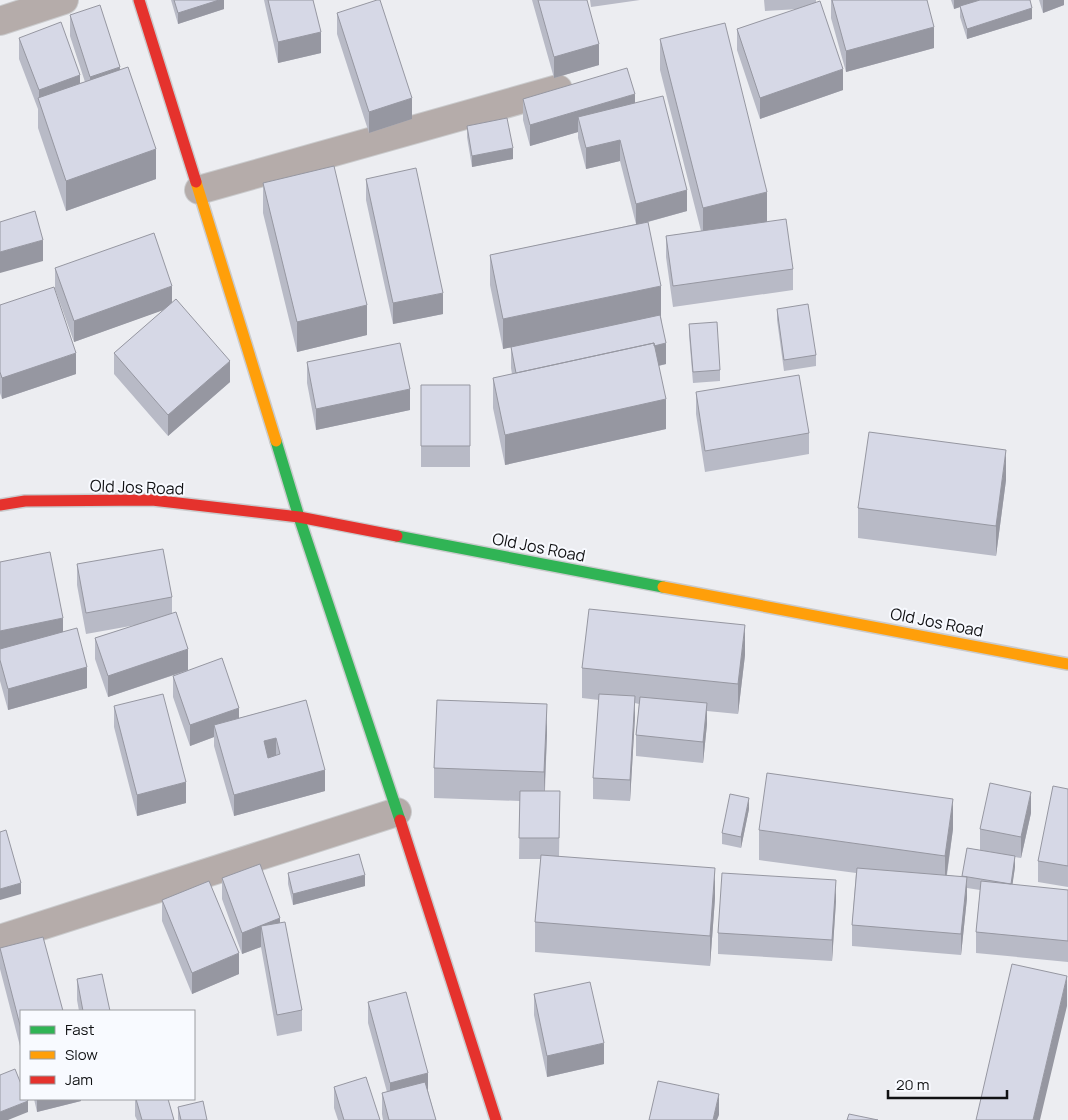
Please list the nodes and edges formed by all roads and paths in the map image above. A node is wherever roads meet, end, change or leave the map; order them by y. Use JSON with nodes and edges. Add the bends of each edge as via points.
{"nodes":[{"id":1,"x":64,"y":0,"type":"edge"},
{"id":2,"x":139,"y":0,"type":"edge"},
{"id":3,"x":0,"y":21,"type":"edge"},
{"id":4,"x":581,"y":83,"type":"edge"},
{"id":5,"x":199,"y":190,"type":"junction"},
{"id":6,"x":0,"y":505,"type":"edge"},
{"id":7,"x":299,"y":518,"type":"junction"},
{"id":8,"x":1068,"y":664,"type":"edge"},
{"id":9,"x":397,"y":812,"type":"junction"},
{"id":10,"x":0,"y":939,"type":"edge"},
{"id":11,"x":496,"y":1120,"type":"edge"}],
"edges":[{"from":1,"to":3,"type":"street"},
{"from":2,"to":5,"type":"street"},
{"from":4,"to":5,"type":"street"},
{"from":5,"to":7,"type":"street"},
{"from":6,"to":7,"type":"street","name":"Old Jos Road","via":[[25,501],[152,500]]},
{"from":7,"to":8,"type":"street","name":"Old Jos Road"},
{"from":7,"to":9,"type":"street"},
{"from":9,"to":10,"type":"street"},
{"from":9,"to":11,"type":"street"}]}
